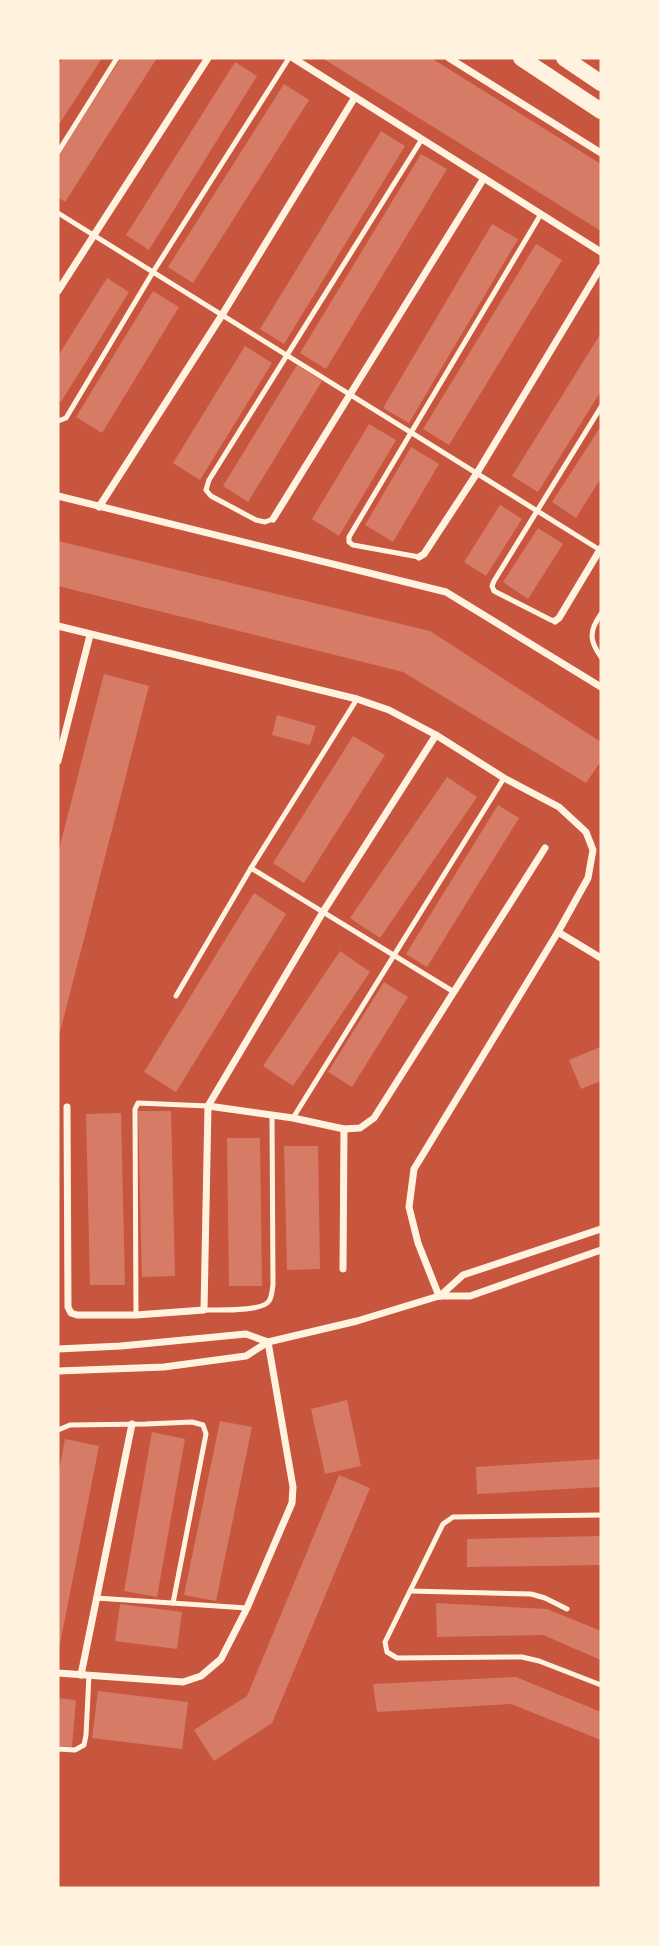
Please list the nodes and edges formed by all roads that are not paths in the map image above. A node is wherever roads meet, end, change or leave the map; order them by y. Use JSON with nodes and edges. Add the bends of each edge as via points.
{"nodes":[{"id":1,"x":117,"y":58,"type":"edge"},
{"id":2,"x":208,"y":58,"type":"edge"},
{"id":3,"x":291,"y":58,"type":"edge"},
{"id":4,"x":449,"y":58,"type":"edge"},
{"id":5,"x":521,"y":58,"type":"edge"},
{"id":6,"x":564,"y":58,"type":"edge"},
{"id":7,"x":601,"y":83,"type":"edge"},
{"id":8,"x":355,"y":97,"type":"junction"},
{"id":9,"x":601,"y":111,"type":"edge"},
{"id":10,"x":422,"y":139,"type":"junction"},
{"id":11,"x":58,"y":152,"type":"edge"},
{"id":12,"x":601,"y":153,"type":"edge"},
{"id":13,"x":484,"y":178,"type":"junction"},
{"id":14,"x":58,"y":213,"type":"edge"},
{"id":15,"x":541,"y":214,"type":"junction"},
{"id":16,"x":93,"y":235,"type":"junction"},
{"id":17,"x":601,"y":252,"type":"edge"},
{"id":18,"x":601,"y":267,"type":"edge"},
{"id":19,"x":153,"y":272,"type":"junction"},
{"id":20,"x":58,"y":291,"type":"edge"},
{"id":21,"x":222,"y":315,"type":"junction"},
{"id":22,"x":287,"y":355,"type":"junction"},
{"id":23,"x":351,"y":395,"type":"junction"},
{"id":24,"x":601,"y":407,"type":"edge"},
{"id":25,"x":58,"y":421,"type":"edge"},
{"id":26,"x":412,"y":433,"type":"junction"},
{"id":27,"x":477,"y":473,"type":"junction"},
{"id":28,"x":58,"y":496,"type":"edge"},
{"id":29,"x":99,"y":506,"type":"junction"},
{"id":30,"x":538,"y":511,"type":"junction"},
{"id":31,"x":274,"y":519,"type":"joint"},
{"id":32,"x":601,"y":549,"type":"edge"},
{"id":33,"x":419,"y":557,"type":"joint"},
{"id":34,"x":601,"y":614,"type":"edge"},
{"id":35,"x":555,"y":621,"type":"joint"},
{"id":36,"x":58,"y":626,"type":"edge"},
{"id":37,"x":90,"y":635,"type":"junction"},
{"id":38,"x":601,"y":657,"type":"edge"},
{"id":39,"x":601,"y":687,"type":"edge"},
{"id":40,"x":357,"y":699,"type":"junction"},
{"id":41,"x":436,"y":735,"type":"junction"},
{"id":42,"x":58,"y":761,"type":"edge"},
{"id":43,"x":504,"y":778,"type":"junction"},
{"id":44,"x":545,"y":848,"type":"dead end"},
{"id":45,"x":251,"y":868,"type":"junction"},
{"id":46,"x":323,"y":912,"type":"junction"},
{"id":47,"x":558,"y":932,"type":"junction"},
{"id":48,"x":394,"y":956,"type":"junction"},
{"id":49,"x":601,"y":958,"type":"edge"},
{"id":50,"x":454,"y":992,"type":"junction"},
{"id":51,"x":176,"y":996,"type":"dead end"},
{"id":52,"x":208,"y":1106,"type":"junction"},
{"id":53,"x":67,"y":1107,"type":"dead end"},
{"id":54,"x":272,"y":1115,"type":"junction"},
{"id":55,"x":293,"y":1118,"type":"junction"},
{"id":56,"x":344,"y":1129,"type":"junction"},
{"id":57,"x":601,"y":1228,"type":"edge"},
{"id":58,"x":601,"y":1250,"type":"edge"},
{"id":59,"x":343,"y":1269,"type":"dead end"},
{"id":60,"x":439,"y":1296,"type":"junction"},
{"id":61,"x":204,"y":1310,"type":"junction"},
{"id":62,"x":136,"y":1315,"type":"junction"},
{"id":63,"x":268,"y":1342,"type":"junction"},
{"id":64,"x":58,"y":1349,"type":"edge"},
{"id":65,"x":58,"y":1371,"type":"edge"},
{"id":66,"x":132,"y":1424,"type":"junction"},
{"id":67,"x":58,"y":1430,"type":"edge"},
{"id":68,"x":601,"y":1515,"type":"edge"},
{"id":69,"x":410,"y":1591,"type":"junction"},
{"id":70,"x":96,"y":1598,"type":"junction"},
{"id":71,"x":173,"y":1603,"type":"junction"},
{"id":72,"x":247,"y":1608,"type":"junction"},
{"id":73,"x":567,"y":1609,"type":"dead end"},
{"id":74,"x":58,"y":1673,"type":"edge"},
{"id":75,"x":85,"y":1675,"type":"junction"},
{"id":76,"x":601,"y":1685,"type":"edge"},
{"id":77,"x":58,"y":1749,"type":"edge"}],
"edges":[{"from":1,"to":11,"type":"lane"},
{"from":2,"to":16,"type":"street"},
{"from":3,"to":8,"type":"street"},
{"from":3,"to":19,"type":"lane"},
{"from":4,"to":12,"type":"street"},
{"from":5,"to":9,"type":"main road"},
{"from":6,"to":7,"type":"main road"},
{"from":8,"to":10,"type":"street"},
{"from":8,"to":21,"type":"street"},
{"from":10,"to":13,"type":"street"},
{"from":10,"to":22,"type":"lane"},
{"from":13,"to":15,"type":"street"},
{"from":13,"to":23,"type":"street"},
{"from":14,"to":16,"type":"lane"},
{"from":15,"to":17,"type":"street"},
{"from":15,"to":26,"type":"lane"},
{"from":16,"to":19,"type":"lane"},
{"from":16,"to":20,"type":"street"},
{"from":18,"to":27,"type":"street"},
{"from":19,"to":21,"type":"lane"},
{"from":19,"to":25,"type":"lane","via":[[66,418]]},
{"from":21,"to":22,"type":"lane"},
{"from":21,"to":29,"type":"street"},
{"from":22,"to":23,"type":"lane"},
{"from":22,"to":31,"type":"lane","via":[[206,490],[256,520]]},
{"from":23,"to":26,"type":"lane"},
{"from":23,"to":31,"type":"street"},
{"from":24,"to":30,"type":"lane"},
{"from":26,"to":27,"type":"lane"},
{"from":26,"to":33,"type":"lane","via":[[349,542]]},
{"from":27,"to":30,"type":"lane"},
{"from":27,"to":33,"type":"street"},
{"from":28,"to":29,"type":"street"},
{"from":29,"to":39,"type":"street","via":[[446,592]]},
{"from":30,"to":32,"type":"lane"},
{"from":30,"to":35,"type":"lane","via":[[492,586]]},
{"from":32,"to":35,"type":"street"},
{"from":34,"to":38,"type":"lane","via":[[592,626],[592,643]]},
{"from":36,"to":37,"type":"street"},
{"from":37,"to":40,"type":"street"},
{"from":37,"to":42,"type":"street"},
{"from":40,"to":41,"type":"street"},
{"from":40,"to":45,"type":"lane"},
{"from":41,"to":43,"type":"street"},
{"from":41,"to":46,"type":"street"},
{"from":43,"to":47,"type":"street","via":[[559,807],[586,832],[593,850],[588,878]]},
{"from":43,"to":48,"type":"lane"},
{"from":44,"to":50,"type":"street"},
{"from":45,"to":46,"type":"lane"},
{"from":45,"to":51,"type":"lane"},
{"from":46,"to":48,"type":"lane"},
{"from":46,"to":52,"type":"street"},
{"from":47,"to":49,"type":"street"},
{"from":47,"to":60,"type":"street","via":[[414,1170],[409,1207]]},
{"from":48,"to":50,"type":"lane"},
{"from":48,"to":55,"type":"lane"},
{"from":50,"to":56,"type":"street","via":[[374,1118],[360,1128]]},
{"from":52,"to":54,"type":"street"},
{"from":52,"to":61,"type":"street"},
{"from":52,"to":62,"type":"lane","via":[[138,1103],[135,1108]]},
{"from":53,"to":62,"type":"street","via":[[68,1307],[77,1315]]},
{"from":54,"to":55,"type":"street"},
{"from":54,"to":61,"type":"lane","via":[[271,1300],[255,1308]]},
{"from":55,"to":56,"type":"street"},
{"from":56,"to":59,"type":"street"},
{"from":57,"to":60,"type":"street","via":[[463,1275]]},
{"from":58,"to":60,"type":"street","via":[[470,1296]]},
{"from":60,"to":63,"type":"street"},
{"from":61,"to":62,"type":"street"},
{"from":63,"to":64,"type":"street","via":[[246,1334]]},
{"from":63,"to":65,"type":"street","via":[[246,1356],[163,1367]]},
{"from":63,"to":72,"type":"street","via":[[292,1503]]},
{"from":66,"to":67,"type":"lane","via":[[70,1425]]},
{"from":66,"to":70,"type":"street"},
{"from":66,"to":71,"type":"lane","via":[[192,1422],[203,1425],[206,1434]]},
{"from":68,"to":69,"type":"lane","via":[[453,1517],[443,1524]]},
{"from":69,"to":73,"type":"lane","via":[[531,1594]]},
{"from":69,"to":76,"type":"lane","via":[[385,1642],[387,1652],[397,1658],[522,1657]]},
{"from":70,"to":71,"type":"lane"},
{"from":70,"to":75,"type":"street"},
{"from":71,"to":72,"type":"lane"},
{"from":72,"to":75,"type":"street","via":[[221,1659],[201,1676],[183,1682]]},
{"from":74,"to":75,"type":"street"},
{"from":75,"to":77,"type":"lane","via":[[84,1745],[75,1750]]}]}
